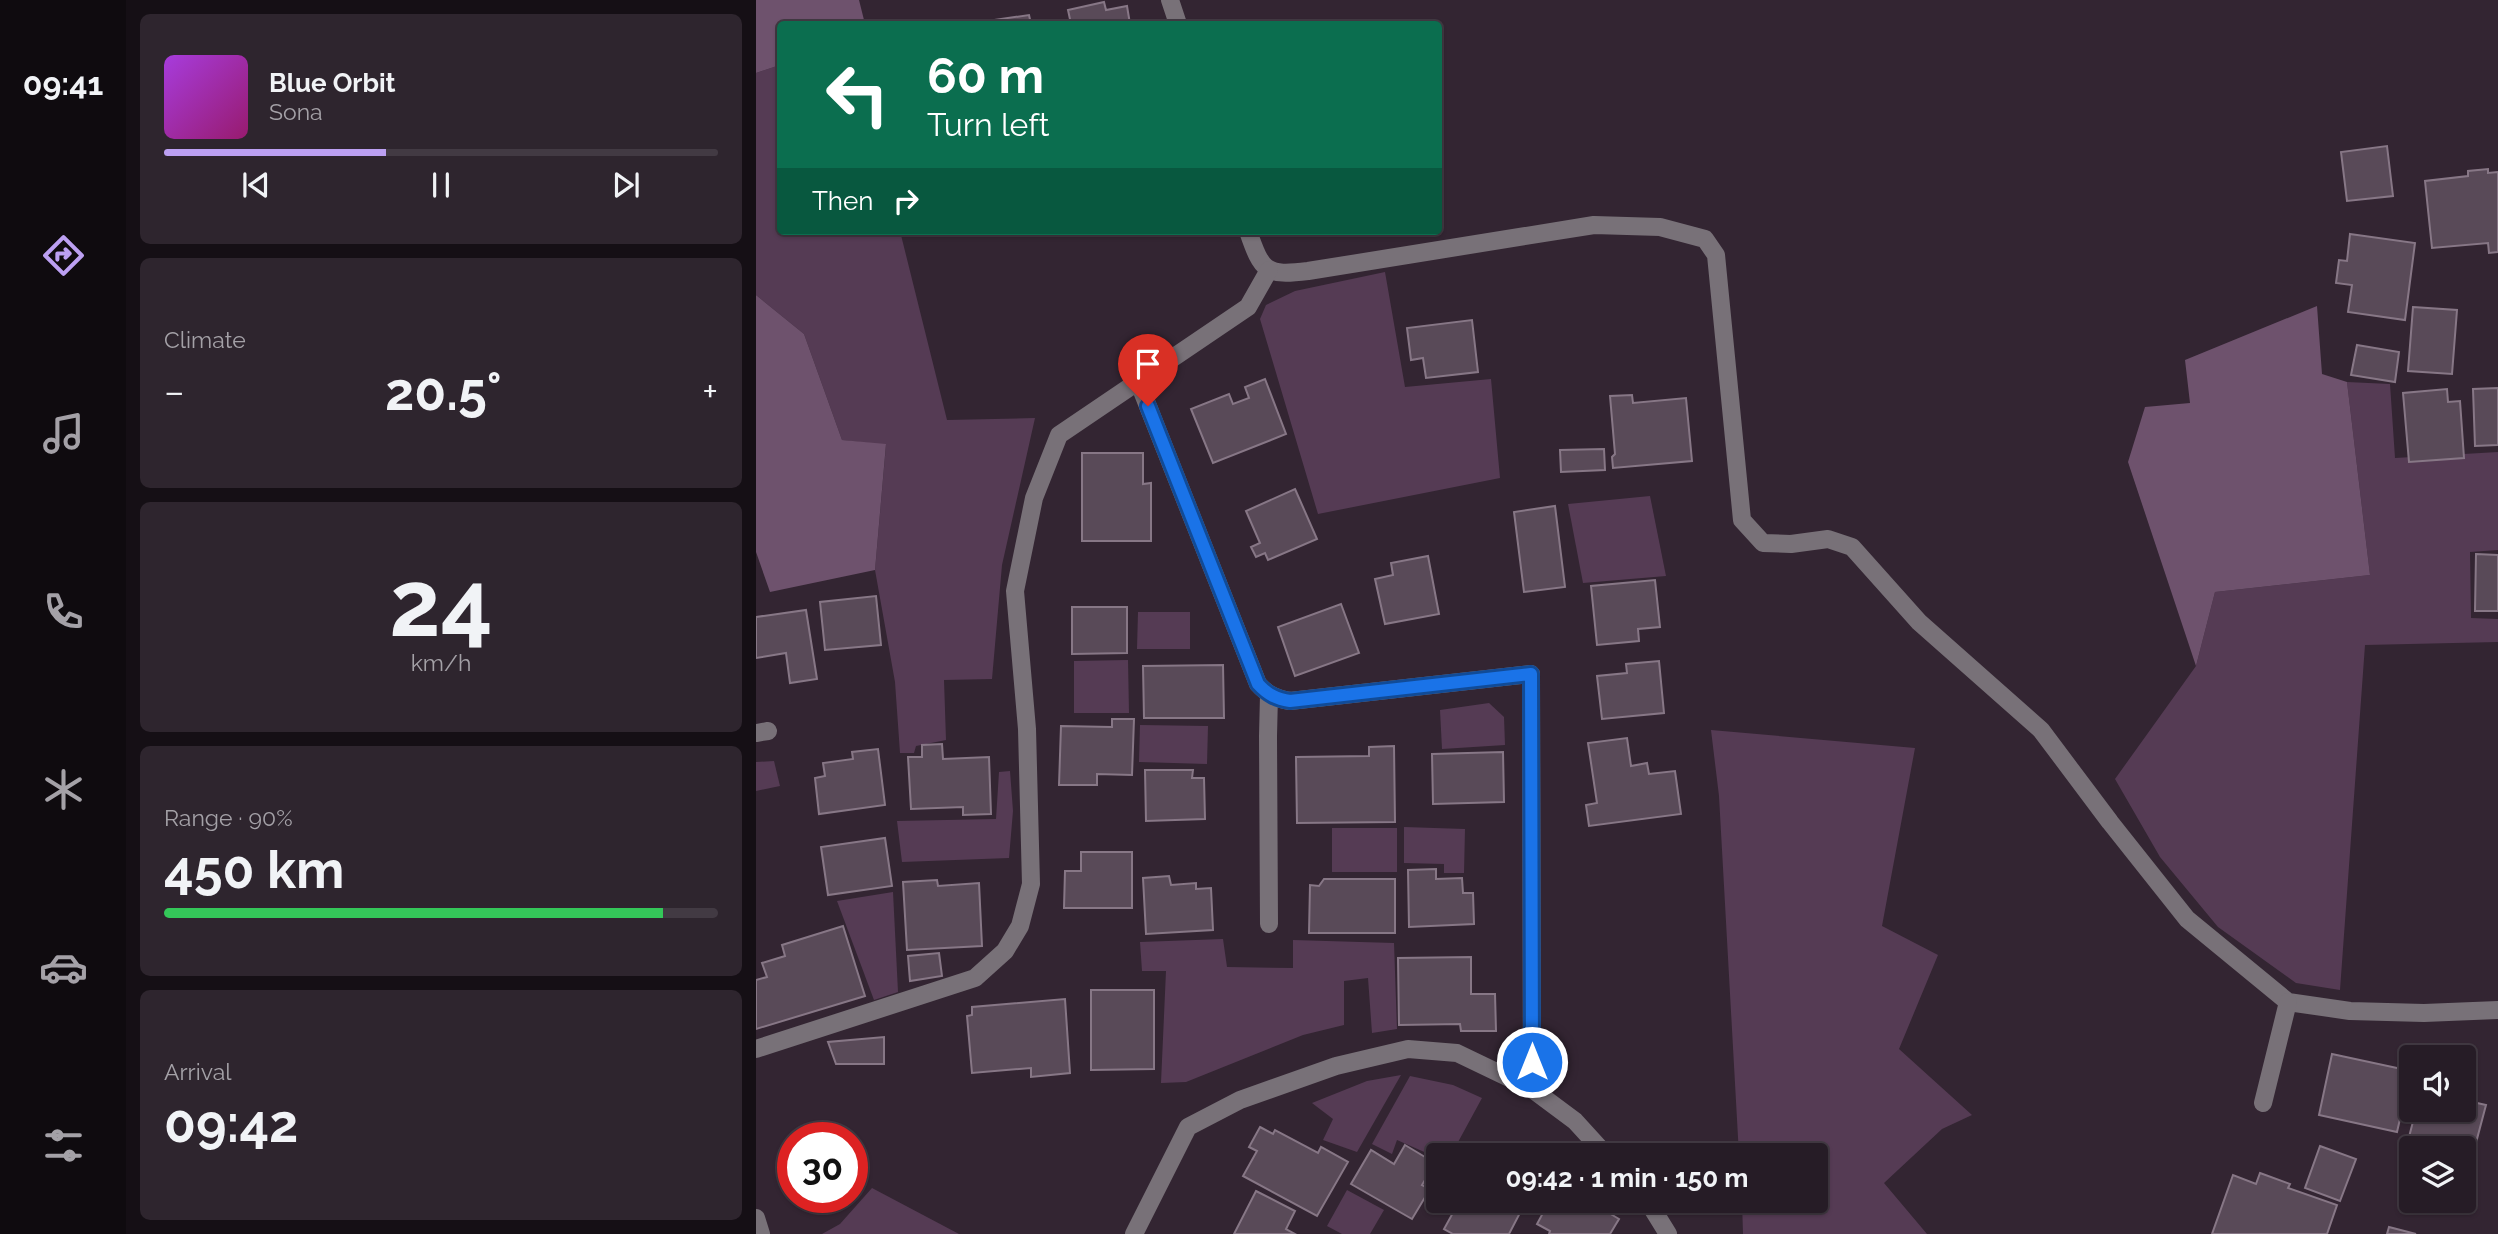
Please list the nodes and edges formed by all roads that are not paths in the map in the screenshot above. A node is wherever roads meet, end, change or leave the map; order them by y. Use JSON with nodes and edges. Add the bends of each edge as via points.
{"nodes":[{"id":1,"x":1170,"y":0,"type":"edge"},
{"id":2,"x":1177,"y":21,"type":"edge"},
{"id":3,"x":1250,"y":235,"type":"edge"},
{"id":4,"x":1269,"y":270,"type":"junction"},
{"id":5,"x":1138,"y":381,"type":"junction"},
{"id":6,"x":1269,"y":695,"type":"junction"},
{"id":7,"x":1269,"y":924,"type":"dead end"},
{"id":8,"x":2288,"y":1002,"type":"junction"},
{"id":9,"x":2498,"y":1010,"type":"edge"},
{"id":10,"x":756,"y":1049,"type":"edge"},
{"id":11,"x":1532,"y":1089,"type":"junction"},
{"id":12,"x":2263,"y":1103,"type":"dead end"},
{"id":13,"x":1595,"y":1143,"type":"edge"},
{"id":14,"x":1655,"y":1213,"type":"edge"},
{"id":15,"x":756,"y":1218,"type":"edge"},
{"id":16,"x":761,"y":1234,"type":"edge"},
{"id":17,"x":1134,"y":1234,"type":"edge"},
{"id":18,"x":1668,"y":1234,"type":"edge"}],
"edges":[{"from":1,"to":2,"type":"street"},
{"from":3,"to":4,"type":"street"},
{"from":4,"to":5,"type":"street","via":[[1248,307]]},
{"from":4,"to":8,"type":"street","via":[[1276,274],[1308,271],[1594,225],[1660,227],[1705,239],[1716,255],[1742,520],[1763,543],[1828,539],[1852,547],[1919,622],[2041,730],[2187,919]]},
{"from":5,"to":6,"type":"street","via":[[1258,684]]},
{"from":5,"to":10,"type":"street","via":[[1059,435],[1034,498],[1015,591],[1027,729],[1031,884],[1020,926],[1005,951],[975,978]]},
{"from":6,"to":7,"type":"street"},
{"from":6,"to":11,"type":"street","via":[[1290,701],[1531,674]]},
{"from":8,"to":9,"type":"street","via":[[2350,1011]]},
{"from":8,"to":12,"type":"street"},
{"from":11,"to":13,"type":"street","via":[[1575,1121]]},
{"from":11,"to":17,"type":"street","via":[[1457,1053],[1408,1049],[1336,1066],[1240,1100],[1188,1127]]},
{"from":14,"to":18,"type":"street"},
{"from":15,"to":16,"type":"street"}]}
